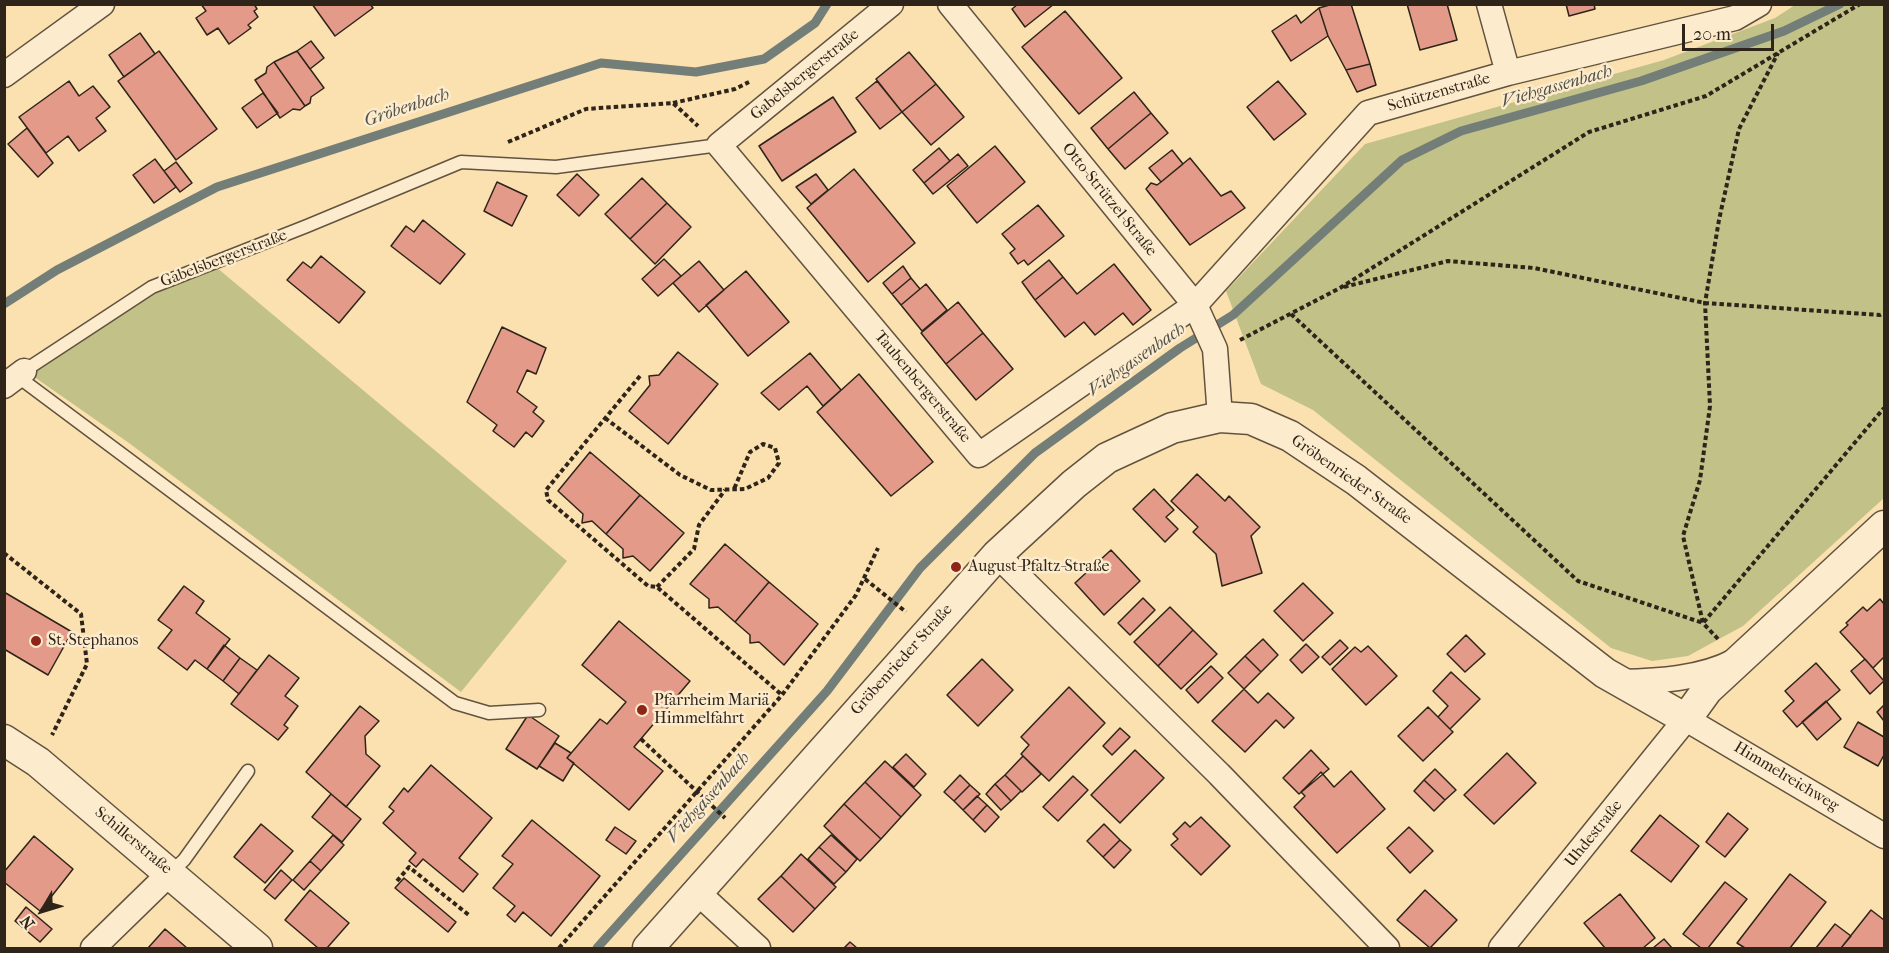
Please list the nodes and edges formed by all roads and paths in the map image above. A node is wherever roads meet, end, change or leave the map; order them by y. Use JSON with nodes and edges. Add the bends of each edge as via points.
{"nodes":[{"id":1,"x":102,"y":4,"type":"edge"},
{"id":2,"x":891,"y":4,"type":"edge"},
{"id":3,"x":950,"y":4,"type":"edge"},
{"id":4,"x":1489,"y":4,"type":"edge"},
{"id":5,"x":1759,"y":4,"type":"edge"},
{"id":6,"x":1860,"y":4,"type":"edge"},
{"id":7,"x":1779,"y":53,"type":"junction"},
{"id":8,"x":1508,"y":73,"type":"junction"},
{"id":9,"x":4,"y":75,"type":"edge"},
{"id":10,"x":502,"y":144,"type":"dead end"},
{"id":11,"x":719,"y":145,"type":"junction"},
{"id":12,"x":1340,"y":288,"type":"junction"},
{"id":13,"x":1705,"y":303,"type":"junction"},
{"id":14,"x":1199,"y":311,"type":"junction"},
{"id":15,"x":1884,"y":313,"type":"edge"},
{"id":16,"x":1291,"y":314,"type":"junction"},
{"id":17,"x":1215,"y":350,"type":"junction"},
{"id":18,"x":640,"y":376,"type":"dead end"},
{"id":19,"x":15,"y":378,"type":"edge"},
{"id":20,"x":1884,"y":408,"type":"edge"},
{"id":21,"x":1220,"y":417,"type":"junction"},
{"id":22,"x":605,"y":418,"type":"junction"},
{"id":23,"x":734,"y":489,"type":"junction"},
{"id":24,"x":725,"y":490,"type":"junction"},
{"id":25,"x":1884,"y":526,"type":"edge"},
{"id":26,"x":878,"y":548,"type":"dead end"},
{"id":27,"x":4,"y":553,"type":"edge"},
{"id":28,"x":997,"y":555,"type":"junction"},
{"id":29,"x":865,"y":579,"type":"junction"},
{"id":30,"x":657,"y":587,"type":"junction"},
{"id":31,"x":908,"y":613,"type":"dead end"},
{"id":32,"x":1703,"y":623,"type":"junction"},
{"id":33,"x":1738,"y":660,"type":"junction"},
{"id":34,"x":1620,"y":682,"type":"junction"},
{"id":35,"x":782,"y":695,"type":"junction"},
{"id":36,"x":539,"y":710,"type":"dead end"},
{"id":37,"x":1686,"y":720,"type":"junction"},
{"id":38,"x":52,"y":736,"type":"dead end"},
{"id":39,"x":641,"y":739,"type":"dead end"},
{"id":40,"x":4,"y":740,"type":"edge"},
{"id":41,"x":249,"y":771,"type":"dead end"},
{"id":42,"x":698,"y":792,"type":"junction"},
{"id":43,"x":706,"y":801,"type":"dead end"},
{"id":44,"x":1884,"y":836,"type":"edge"},
{"id":45,"x":171,"y":872,"type":"junction"},
{"id":46,"x":397,"y":881,"type":"dead end"},
{"id":47,"x":696,"y":892,"type":"junction"},
{"id":48,"x":470,"y":915,"type":"dead end"},
{"id":49,"x":93,"y":948,"type":"edge"},
{"id":50,"x":257,"y":948,"type":"edge"},
{"id":51,"x":560,"y":948,"type":"edge"},
{"id":52,"x":648,"y":948,"type":"edge"},
{"id":53,"x":758,"y":948,"type":"edge"},
{"id":54,"x":1387,"y":948,"type":"edge"},
{"id":55,"x":1501,"y":948,"type":"edge"}],
"edges":[{"from":1,"to":9,"type":"street"},
{"from":2,"to":11,"type":"street","name":"Gabelsbergerstraße"},
{"from":3,"to":14,"type":"street","name":"Otto-Strützel-Straße"},
{"from":4,"to":8,"type":"street"},
{"from":5,"to":8,"type":"street","name":"Schützenstraße","via":[[1735,18]]},
{"from":6,"to":7,"type":"path"},
{"from":7,"to":12,"type":"path","via":[[1706,96],[1589,132]]},
{"from":7,"to":13,"type":"path","via":[[1739,129]]},
{"from":8,"to":14,"type":"street","name":"Schützenstraße","via":[[1368,113]]},
{"from":10,"to":11,"type":"path","via":[[586,110],[673,103]]},
{"from":11,"to":14,"type":"street","name":"Taubenbergerstraße","via":[[979,456]]},
{"from":11,"to":19,"type":"lane","name":"Gabelsbergerstraße","via":[[556,167],[460,162],[152,287]]},
{"from":12,"to":13,"type":"path","via":[[1448,261],[1534,268]]},
{"from":12,"to":16,"type":"path"},
{"from":13,"to":15,"type":"path"},
{"from":13,"to":32,"type":"path","via":[[1710,406],[1700,480],[1683,536]]},
{"from":14,"to":17,"type":"street","name":"Otto-Strützel-Straße"},
{"from":16,"to":17,"type":"path"},
{"from":16,"to":32,"type":"path","via":[[1578,581]]},
{"from":17,"to":21,"type":"street","name":"Otto-Strützel-Straße"},
{"from":18,"to":22,"type":"path"},
{"from":19,"to":36,"type":"lane","via":[[454,702],[489,713]]},
{"from":20,"to":32,"type":"path"},
{"from":21,"to":28,"type":"street","name":"Gröbenrieder Straße","via":[[1172,428],[1107,458]]},
{"from":21,"to":34,"type":"street","name":"Gröbenrieder Straße","via":[[1251,419],[1290,436],[1356,480]]},
{"from":22,"to":24,"type":"path","via":[[680,475],[711,490]]},
{"from":22,"to":30,"type":"path","via":[[546,490],[548,500],[648,586]]},
{"from":23,"to":23,"type":"path","via":[[745,489],[768,478],[779,463],[775,448],[763,444],[750,452]]},
{"from":23,"to":24,"type":"path"},
{"from":24,"to":30,"type":"path","via":[[699,525],[694,549]]},
{"from":25,"to":33,"type":"street"},
{"from":26,"to":29,"type":"path"},
{"from":27,"to":38,"type":"path","via":[[81,614],[87,664]]},
{"from":28,"to":47,"type":"street","name":"Gröbenrieder Straße"},
{"from":28,"to":54,"type":"street","via":[[1219,774]]},
{"from":29,"to":31,"type":"path"},
{"from":29,"to":35,"type":"path"},
{"from":30,"to":35,"type":"path"},
{"from":32,"to":33,"type":"path"},
{"from":33,"to":34,"type":"street","via":[[1719,670],[1659,681]]},
{"from":33,"to":37,"type":"street","via":[[1707,690]]},
{"from":34,"to":37,"type":"street","name":"Gröbenrieder Straße"},
{"from":35,"to":42,"type":"path"},
{"from":37,"to":44,"type":"street","name":"Himmelreichweg"},
{"from":37,"to":55,"type":"street","name":"Uhdestraße"},
{"from":39,"to":42,"type":"path"},
{"from":40,"to":45,"type":"street","name":"Schillerstraße","via":[[38,762]]},
{"from":41,"to":45,"type":"lane"},
{"from":42,"to":43,"type":"path"},
{"from":42,"to":51,"type":"path"},
{"from":45,"to":49,"type":"street"},
{"from":45,"to":50,"type":"street","name":"Schillerstraße"},
{"from":46,"to":48,"type":"path","via":[[410,867]]},
{"from":47,"to":52,"type":"street","name":"Gröbenrieder Straße"},
{"from":47,"to":53,"type":"street"}]}
